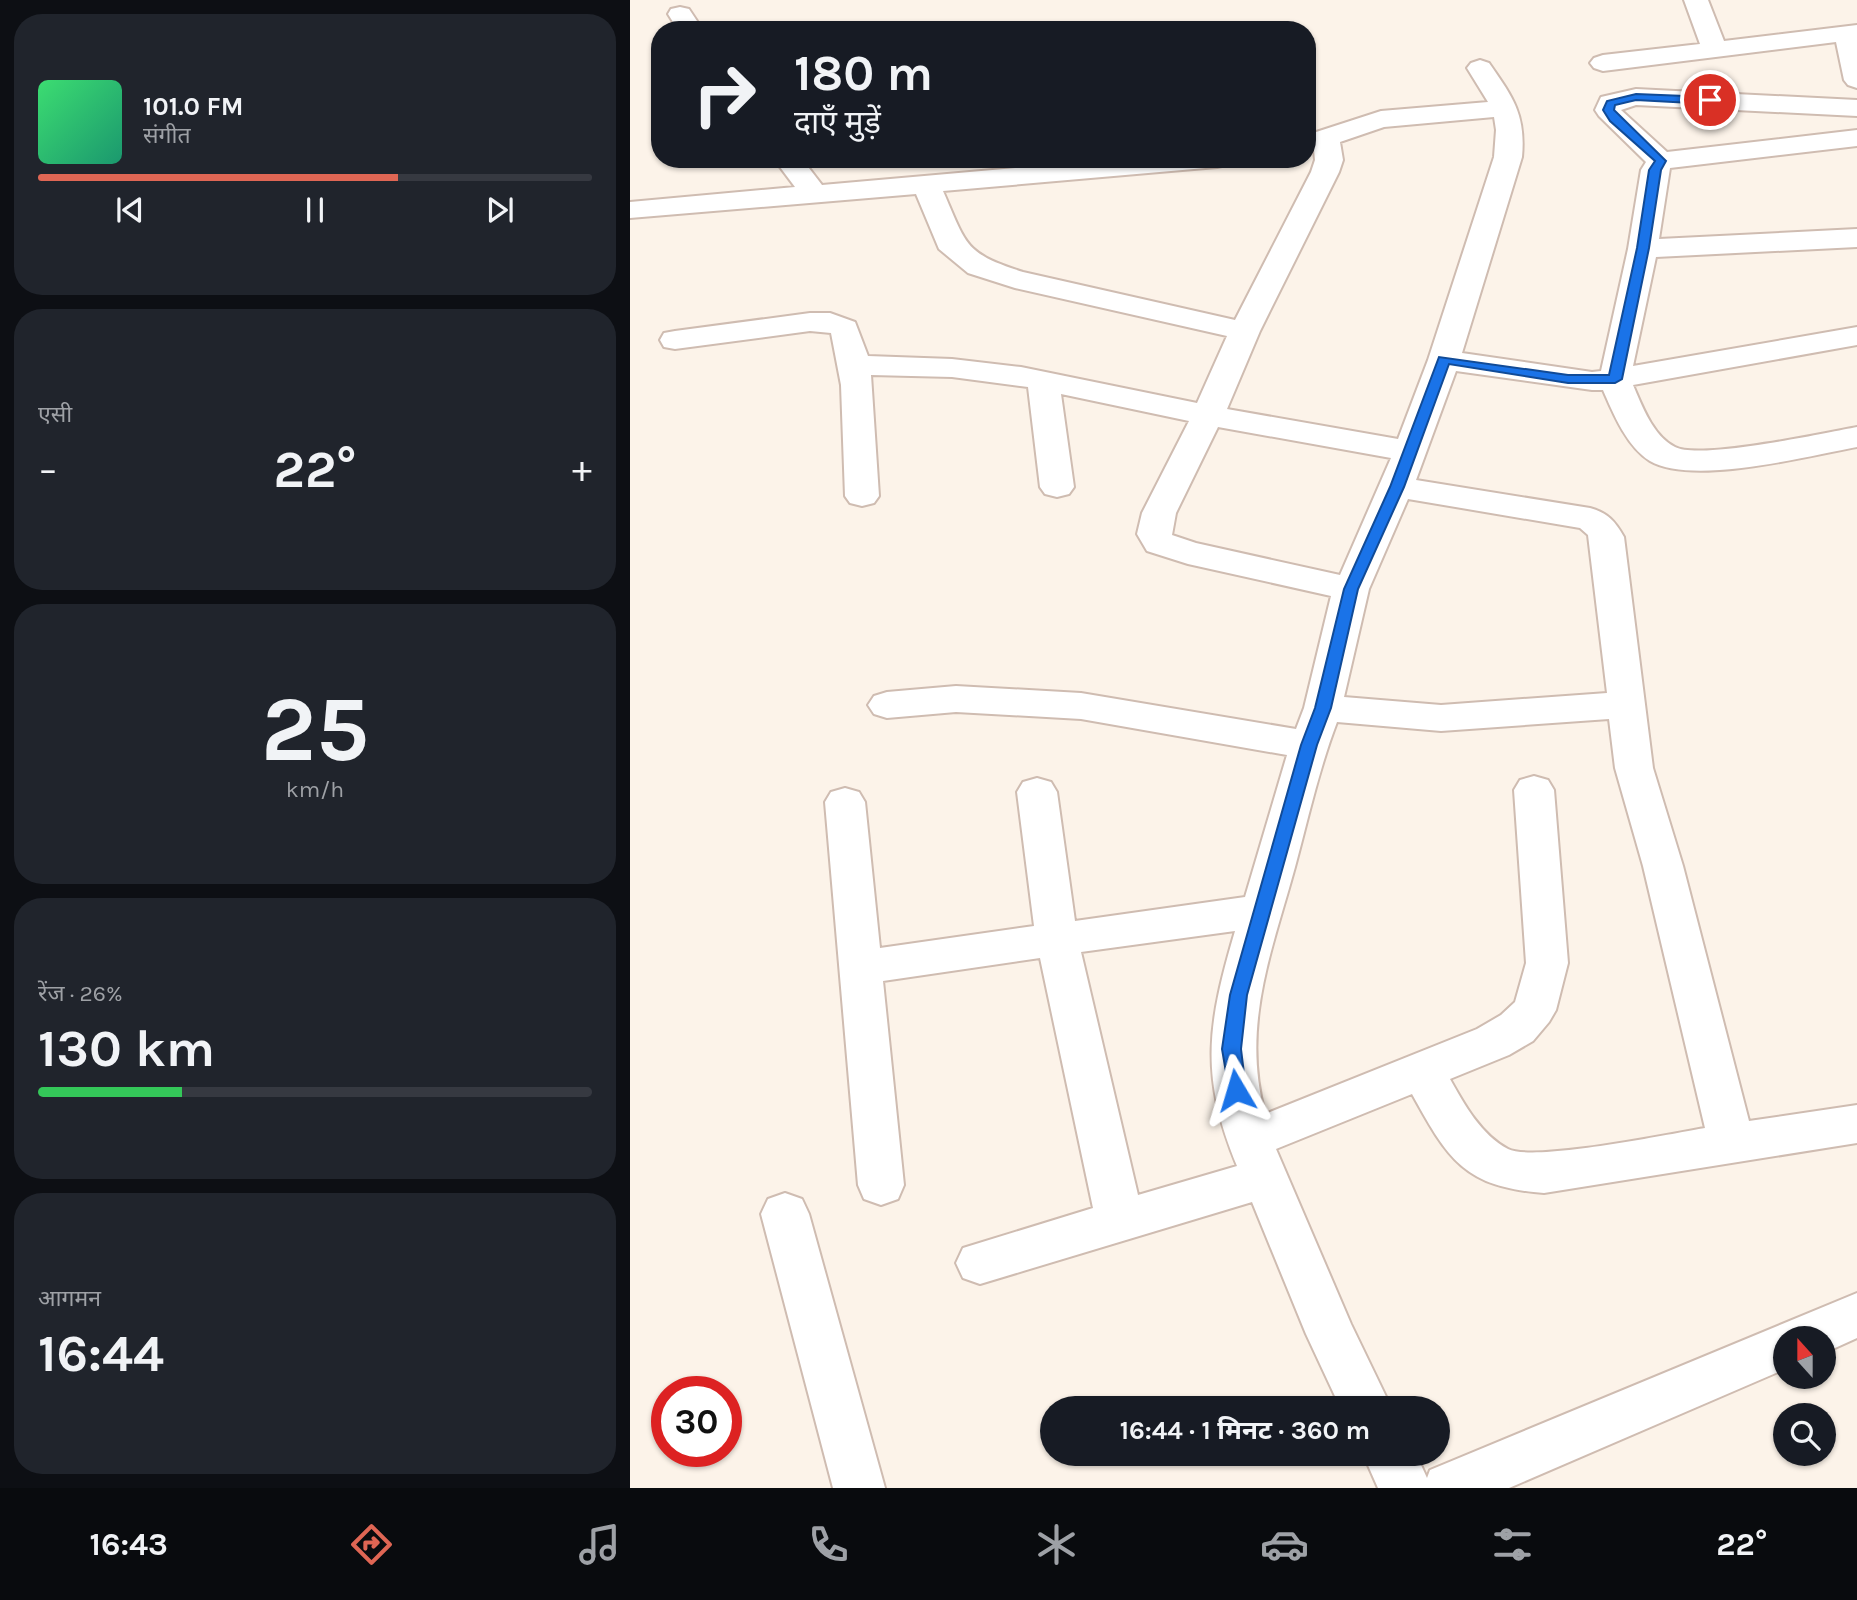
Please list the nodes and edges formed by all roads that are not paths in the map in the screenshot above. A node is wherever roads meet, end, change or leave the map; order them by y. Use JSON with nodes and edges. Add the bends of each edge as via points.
{"nodes":[{"id":1,"x":1696,"y":0,"type":"edge"},
{"id":2,"x":1852,"y":32,"type":"edge"},
{"id":3,"x":1713,"y":48,"type":"junction"},
{"id":4,"x":1603,"y":63,"type":"dead end"},
{"id":5,"x":1480,"y":68,"type":"dead end"},
{"id":6,"x":1857,"y":80,"type":"edge"},
{"id":7,"x":1506,"y":108,"type":"junction"},
{"id":8,"x":1857,"y":108,"type":"edge"},
{"id":9,"x":1857,"y":138,"type":"edge"},
{"id":10,"x":1317,"y":141,"type":"edge"},
{"id":11,"x":1661,"y":161,"type":"junction"},
{"id":12,"x":795,"y":168,"type":"edge"},
{"id":13,"x":1112,"y":168,"type":"edge"},
{"id":14,"x":926,"y":184,"type":"junction"},
{"id":15,"x":814,"y":194,"type":"junction"},
{"id":16,"x":630,"y":210,"type":"edge"},
{"id":17,"x":1857,"y":238,"type":"edge"},
{"id":18,"x":1643,"y":248,"type":"junction"},
{"id":19,"x":1245,"y":331,"type":"junction"},
{"id":20,"x":1857,"y":336,"type":"edge"},
{"id":21,"x":675,"y":340,"type":"dead end"},
{"id":22,"x":1444,"y":360,"type":"junction"},
{"id":23,"x":855,"y":365,"type":"junction"},
{"id":24,"x":1615,"y":379,"type":"junction"},
{"id":25,"x":1043,"y":381,"type":"junction"},
{"id":26,"x":1208,"y":415,"type":"junction"},
{"id":27,"x":1857,"y":437,"type":"edge"},
{"id":28,"x":1410,"y":451,"type":"junction"},
{"id":29,"x":1057,"y":487,"type":"dead end"},
{"id":30,"x":1397,"y":487,"type":"junction"},
{"id":31,"x":862,"y":496,"type":"dead end"},
{"id":32,"x":1351,"y":589,"type":"junction"},
{"id":33,"x":887,"y":705,"type":"dead end"},
{"id":34,"x":1627,"y":705,"type":"junction"},
{"id":35,"x":1323,"y":708,"type":"junction"},
{"id":36,"x":1309,"y":745,"type":"junction"},
{"id":37,"x":1534,"y":790,"type":"dead end"},
{"id":38,"x":1037,"y":792,"type":"dead end"},
{"id":39,"x":845,"y":802,"type":"dead end"},
{"id":40,"x":1261,"y":911,"type":"junction"},
{"id":41,"x":1057,"y":939,"type":"junction"},
{"id":42,"x":861,"y":967,"type":"junction"},
{"id":43,"x":1422,"y":1071,"type":"junction"},
{"id":44,"x":1857,"y":1124,"type":"edge"},
{"id":45,"x":1732,"y":1144,"type":"junction"},
{"id":46,"x":1257,"y":1159,"type":"junction"},
{"id":47,"x":881,"y":1185,"type":"dead end"},
{"id":48,"x":785,"y":1214,"type":"dead end"},
{"id":49,"x":1120,"y":1221,"type":"junction"},
{"id":50,"x":980,"y":1263,"type":"dead end"},
{"id":51,"x":1857,"y":1315,"type":"edge"},
{"id":52,"x":1831,"y":1326,"type":"edge"},
{"id":53,"x":1773,"y":1350,"type":"edge"},
{"id":54,"x":1361,"y":1396,"type":"edge"},
{"id":55,"x":1395,"y":1466,"type":"edge"},
{"id":56,"x":859,"y":1488,"type":"edge"},
{"id":57,"x":1405,"y":1488,"type":"edge"},
{"id":58,"x":1449,"y":1488,"type":"edge"}],
"edges":[{"from":1,"to":3,"type":"street"},
{"from":2,"to":3,"type":"street"},
{"from":2,"to":6,"type":"street"},
{"from":3,"to":4,"type":"street"},
{"from":5,"to":7,"type":"street"},
{"from":7,"to":10,"type":"street","via":[[1381,119]]},
{"from":7,"to":22,"type":"street","via":[[1511,139],[1508,157]]},
{"from":8,"to":11,"type":"street","via":[[1636,97],[1610,103],[1608,110],[1614,118]]},
{"from":9,"to":11,"type":"street"},
{"from":10,"to":19,"type":"street","via":[[1329,160],[1325,172]]},
{"from":11,"to":18,"type":"street","via":[[1655,170]]},
{"from":12,"to":15,"type":"street"},
{"from":13,"to":14,"type":"street"},
{"from":14,"to":15,"type":"street"},
{"from":14,"to":19,"type":"street","via":[[954,250],[978,267]]},
{"from":15,"to":16,"type":"street"},
{"from":17,"to":18,"type":"street"},
{"from":18,"to":24,"type":"street"},
{"from":19,"to":26,"type":"street"},
{"from":20,"to":24,"type":"street"},
{"from":21,"to":23,"type":"street","via":[[810,321],[830,323],[844,328],[850,338]]},
{"from":22,"to":24,"type":"street","via":[[1568,379]]},
{"from":22,"to":28,"type":"street"},
{"from":23,"to":25,"type":"street","via":[[952,368]]},
{"from":23,"to":31,"type":"street"},
{"from":24,"to":27,"type":"street","via":[[1651,446],[1666,457],[1688,461],[1719,458]]},
{"from":25,"to":26,"type":"street"},
{"from":25,"to":29,"type":"street"},
{"from":26,"to":28,"type":"street"},
{"from":26,"to":32,"type":"street","via":[[1159,513],[1154,534],[1159,543]]},
{"from":28,"to":30,"type":"street"},
{"from":30,"to":32,"type":"street"},
{"from":30,"to":34,"type":"street","via":[[1570,514],[1602,527],[1607,537]]},
{"from":32,"to":35,"type":"street"},
{"from":33,"to":36,"type":"street","via":[[956,699],[1081,706]]},
{"from":34,"to":35,"type":"street","via":[[1441,718]]},
{"from":34,"to":45,"type":"street","via":[[1634,768]]},
{"from":35,"to":36,"type":"street"},
{"from":36,"to":40,"type":"street"},
{"from":37,"to":43,"type":"street","via":[[1547,962],[1534,1010],[1517,1028],[1493,1042]]},
{"from":38,"to":41,"type":"street"},
{"from":39,"to":42,"type":"street"},
{"from":40,"to":41,"type":"street"},
{"from":40,"to":46,"type":"street","via":[[1238,995],[1231,1049],[1236,1090]]},
{"from":41,"to":42,"type":"street"},
{"from":41,"to":49,"type":"street"},
{"from":42,"to":47,"type":"street"},
{"from":43,"to":45,"type":"street","via":[[1457,1130],[1479,1156],[1506,1169],[1544,1173]]},
{"from":43,"to":46,"type":"street"},
{"from":44,"to":45,"type":"street"},
{"from":46,"to":49,"type":"street"},
{"from":46,"to":54,"type":"street"},
{"from":48,"to":56,"type":"street"},
{"from":49,"to":50,"type":"street"},
{"from":51,"to":52,"type":"street"},
{"from":53,"to":58,"type":"street"},
{"from":55,"to":57,"type":"street"}]}
